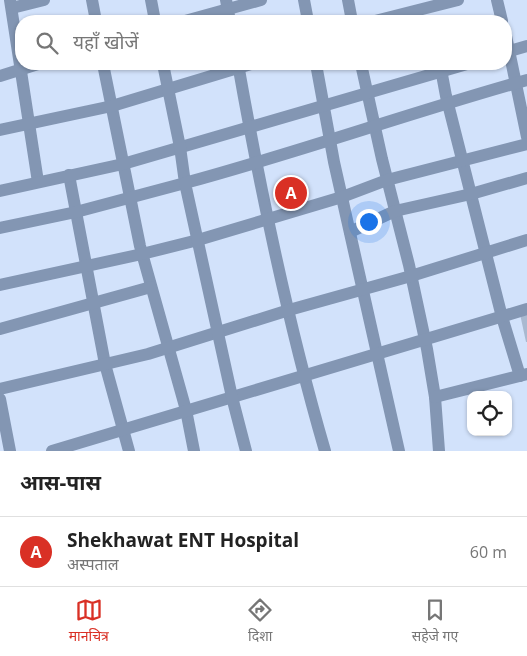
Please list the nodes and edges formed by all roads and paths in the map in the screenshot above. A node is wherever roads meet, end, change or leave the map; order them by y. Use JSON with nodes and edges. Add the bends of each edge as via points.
{"nodes":[{"id":1,"x":44,"y":0,"type":"edge"},
{"id":2,"x":92,"y":0,"type":"edge"},
{"id":3,"x":151,"y":0,"type":"edge"},
{"id":4,"x":261,"y":0,"type":"edge"},
{"id":5,"x":304,"y":0,"type":"edge"},
{"id":6,"x":348,"y":0,"type":"edge"},
{"id":7,"x":458,"y":0,"type":"edge"},
{"id":8,"x":497,"y":0,"type":"edge"},
{"id":9,"x":11,"y":4,"type":"edge"},
{"id":10,"x":426,"y":4,"type":"edge"},
{"id":11,"x":228,"y":10,"type":"edge"},
{"id":12,"x":95,"y":15,"type":"edge"},
{"id":13,"x":153,"y":15,"type":"edge"},
{"id":14,"x":208,"y":15,"type":"edge"},
{"id":15,"x":307,"y":15,"type":"edge"},
{"id":16,"x":351,"y":15,"type":"edge"},
{"id":17,"x":393,"y":15,"type":"edge"},
{"id":18,"x":501,"y":15,"type":"edge"},
{"id":19,"x":15,"y":30,"type":"edge"},
{"id":20,"x":527,"y":46,"type":"edge"},
{"id":21,"x":512,"y":50,"type":"edge"},
{"id":22,"x":512,"y":60,"type":"edge"},
{"id":23,"x":18,"y":70,"type":"edge"},
{"id":24,"x":21,"y":70,"type":"edge"},
{"id":25,"x":104,"y":70,"type":"edge"},
{"id":26,"x":164,"y":70,"type":"edge"},
{"id":27,"x":227,"y":70,"type":"edge"},
{"id":28,"x":243,"y":70,"type":"edge"},
{"id":29,"x":317,"y":70,"type":"edge"},
{"id":30,"x":362,"y":70,"type":"edge"},
{"id":31,"x":435,"y":70,"type":"edge"},
{"id":32,"x":441,"y":70,"type":"edge"},
{"id":33,"x":0,"y":76,"type":"edge"},
{"id":34,"x":522,"y":82,"type":"edge"},
{"id":35,"x":168,"y":89,"type":"junction"},
{"id":36,"x":368,"y":94,"type":"junction"},
{"id":37,"x":448,"y":103,"type":"junction"},
{"id":38,"x":112,"y":106,"type":"junction"},
{"id":39,"x":324,"y":106,"type":"junction"},
{"id":40,"x":30,"y":124,"type":"junction"},
{"id":41,"x":250,"y":127,"type":"junction"},
{"id":42,"x":375,"y":127,"type":"junction"},
{"id":43,"x":0,"y":130,"type":"edge"},
{"id":44,"x":527,"y":137,"type":"edge"},
{"id":45,"x":330,"y":141,"type":"junction"},
{"id":46,"x":527,"y":144,"type":"edge"},
{"id":47,"x":180,"y":147,"type":"junction"},
{"id":48,"x":463,"y":162,"type":"junction"},
{"id":49,"x":257,"y":163,"type":"junction"},
{"id":50,"x":123,"y":164,"type":"junction"},
{"id":51,"x":69,"y":176,"type":"junction"},
{"id":52,"x":527,"y":178,"type":"edge"},
{"id":53,"x":387,"y":180,"type":"junction"},
{"id":54,"x":38,"y":182,"type":"junction"},
{"id":55,"x":185,"y":183,"type":"junction"},
{"id":56,"x":0,"y":191,"type":"edge"},
{"id":57,"x":471,"y":194,"type":"junction"},
{"id":58,"x":342,"y":197,"type":"junction"},
{"id":59,"x":130,"y":199,"type":"junction"},
{"id":60,"x":395,"y":211,"type":"junction"},
{"id":61,"x":76,"y":212,"type":"junction"},
{"id":62,"x":269,"y":219,"type":"junction"},
{"id":63,"x":0,"y":228,"type":"edge"},
{"id":64,"x":350,"y":232,"type":"junction"},
{"id":65,"x":198,"y":240,"type":"junction"},
{"id":66,"x":527,"y":240,"type":"edge"},
{"id":67,"x":486,"y":253,"type":"junction"},
{"id":68,"x":142,"y":254,"type":"junction"},
{"id":69,"x":86,"y":266,"type":"junction"},
{"id":70,"x":411,"y":276,"type":"junction"},
{"id":71,"x":0,"y":285,"type":"edge"},
{"id":72,"x":151,"y":286,"type":"junction"},
{"id":73,"x":362,"y":289,"type":"junction"},
{"id":74,"x":93,"y":302,"type":"junction"},
{"id":75,"x":527,"y":309,"type":"edge"},
{"id":76,"x":289,"y":310,"type":"junction"},
{"id":77,"x":502,"y":317,"type":"junction"},
{"id":78,"x":0,"y":329,"type":"edge"},
{"id":79,"x":218,"y":332,"type":"junction"},
{"id":80,"x":424,"y":340,"type":"junction"},
{"id":81,"x":168,"y":347,"type":"junction"},
{"id":82,"x":377,"y":354,"type":"junction"},
{"id":83,"x":105,"y":364,"type":"junction"},
{"id":84,"x":304,"y":375,"type":"junction"},
{"id":85,"x":524,"y":375,"type":"edge"},
{"id":86,"x":0,"y":389,"type":"edge"},
{"id":87,"x":232,"y":397,"type":"junction"},
{"id":88,"x":435,"y":398,"type":"junction"},
{"id":89,"x":0,"y":400,"type":"edge"},
{"id":90,"x":186,"y":410,"type":"junction"},
{"id":91,"x":123,"y":429,"type":"junction"},
{"id":92,"x":60,"y":450,"type":"edge"},
{"id":93,"x":10,"y":451,"type":"edge"},
{"id":94,"x":129,"y":451,"type":"edge"},
{"id":95,"x":194,"y":451,"type":"edge"},
{"id":96,"x":246,"y":451,"type":"edge"},
{"id":97,"x":325,"y":451,"type":"edge"},
{"id":98,"x":399,"y":451,"type":"edge"},
{"id":99,"x":439,"y":451,"type":"edge"}],
"edges":[{"from":1,"to":9,"type":"street"},
{"from":2,"to":12,"type":"street"},
{"from":3,"to":13,"type":"street"},
{"from":4,"to":11,"type":"street"},
{"from":5,"to":15,"type":"street"},
{"from":6,"to":16,"type":"street"},
{"from":7,"to":10,"type":"street"},
{"from":8,"to":18,"type":"street"},
{"from":9,"to":19,"type":"street"},
{"from":10,"to":17,"type":"street"},
{"from":11,"to":14,"type":"street"},
{"from":20,"to":21,"type":"street"},
{"from":22,"to":34,"type":"street"},
{"from":23,"to":33,"type":"street"},
{"from":24,"to":40,"type":"street"},
{"from":25,"to":38,"type":"street"},
{"from":26,"to":35,"type":"street"},
{"from":27,"to":35,"type":"street"},
{"from":28,"to":41,"type":"street"},
{"from":29,"to":39,"type":"street"},
{"from":30,"to":36,"type":"street"},
{"from":31,"to":36,"type":"street"},
{"from":32,"to":37,"type":"street"},
{"from":34,"to":37,"type":"street"},
{"from":34,"to":44,"type":"street"},
{"from":35,"to":38,"type":"street"},
{"from":35,"to":47,"type":"street"},
{"from":36,"to":39,"type":"street"},
{"from":36,"to":42,"type":"street"},
{"from":37,"to":42,"type":"street"},
{"from":37,"to":48,"type":"street"},
{"from":38,"to":40,"type":"street"},
{"from":38,"to":50,"type":"street"},
{"from":39,"to":41,"type":"street"},
{"from":39,"to":45,"type":"street"},
{"from":40,"to":43,"type":"street"},
{"from":40,"to":54,"type":"street"},
{"from":41,"to":47,"type":"street"},
{"from":41,"to":49,"type":"street"},
{"from":42,"to":45,"type":"street"},
{"from":42,"to":53,"type":"street"},
{"from":45,"to":49,"type":"street"},
{"from":45,"to":58,"type":"street"},
{"from":46,"to":48,"type":"street"},
{"from":47,"to":50,"type":"street"},
{"from":47,"to":55,"type":"street"},
{"from":48,"to":53,"type":"street"},
{"from":48,"to":57,"type":"street"},
{"from":49,"to":55,"type":"street"},
{"from":49,"to":62,"type":"street"},
{"from":50,"to":51,"type":"street"},
{"from":50,"to":59,"type":"street"},
{"from":51,"to":54,"type":"street"},
{"from":51,"to":61,"type":"street"},
{"from":52,"to":57,"type":"street"},
{"from":53,"to":58,"type":"street"},
{"from":53,"to":60,"type":"street"},
{"from":54,"to":56,"type":"street"},
{"from":55,"to":59,"type":"street"},
{"from":55,"to":65,"type":"street"},
{"from":57,"to":60,"type":"street"},
{"from":57,"to":67,"type":"street"},
{"from":58,"to":62,"type":"street"},
{"from":58,"to":64,"type":"street"},
{"from":59,"to":61,"type":"street"},
{"from":59,"to":68,"type":"street"},
{"from":60,"to":64,"type":"street"},
{"from":60,"to":70,"type":"street"},
{"from":61,"to":63,"type":"street"},
{"from":61,"to":69,"type":"street"},
{"from":62,"to":65,"type":"street"},
{"from":62,"to":76,"type":"street"},
{"from":64,"to":73,"type":"street"},
{"from":65,"to":68,"type":"street"},
{"from":65,"to":79,"type":"street"},
{"from":66,"to":67,"type":"street"},
{"from":67,"to":70,"type":"street"},
{"from":67,"to":77,"type":"street"},
{"from":68,"to":69,"type":"street"},
{"from":68,"to":72,"type":"street"},
{"from":69,"to":71,"type":"street"},
{"from":69,"to":74,"type":"street"},
{"from":70,"to":73,"type":"street"},
{"from":70,"to":80,"type":"street"},
{"from":72,"to":74,"type":"street"},
{"from":72,"to":81,"type":"street"},
{"from":73,"to":76,"type":"street"},
{"from":73,"to":82,"type":"street"},
{"from":74,"to":78,"type":"street"},
{"from":74,"to":83,"type":"street"},
{"from":75,"to":77,"type":"street"},
{"from":76,"to":79,"type":"street"},
{"from":76,"to":84,"type":"street"},
{"from":77,"to":80,"type":"street"},
{"from":77,"to":85,"type":"street"},
{"from":79,"to":81,"type":"street"},
{"from":79,"to":87,"type":"street"},
{"from":80,"to":82,"type":"street"},
{"from":80,"to":88,"type":"street"},
{"from":81,"to":83,"type":"street"},
{"from":81,"to":90,"type":"street"},
{"from":82,"to":84,"type":"street"},
{"from":82,"to":98,"type":"street"},
{"from":83,"to":86,"type":"street"},
{"from":83,"to":91,"type":"street"},
{"from":84,"to":87,"type":"street"},
{"from":84,"to":97,"type":"street"},
{"from":85,"to":88,"type":"street"},
{"from":87,"to":90,"type":"street"},
{"from":87,"to":96,"type":"street"},
{"from":88,"to":99,"type":"street"},
{"from":89,"to":93,"type":"street"},
{"from":90,"to":91,"type":"street"},
{"from":90,"to":95,"type":"street"},
{"from":91,"to":92,"type":"street"},
{"from":91,"to":94,"type":"street"}]}
